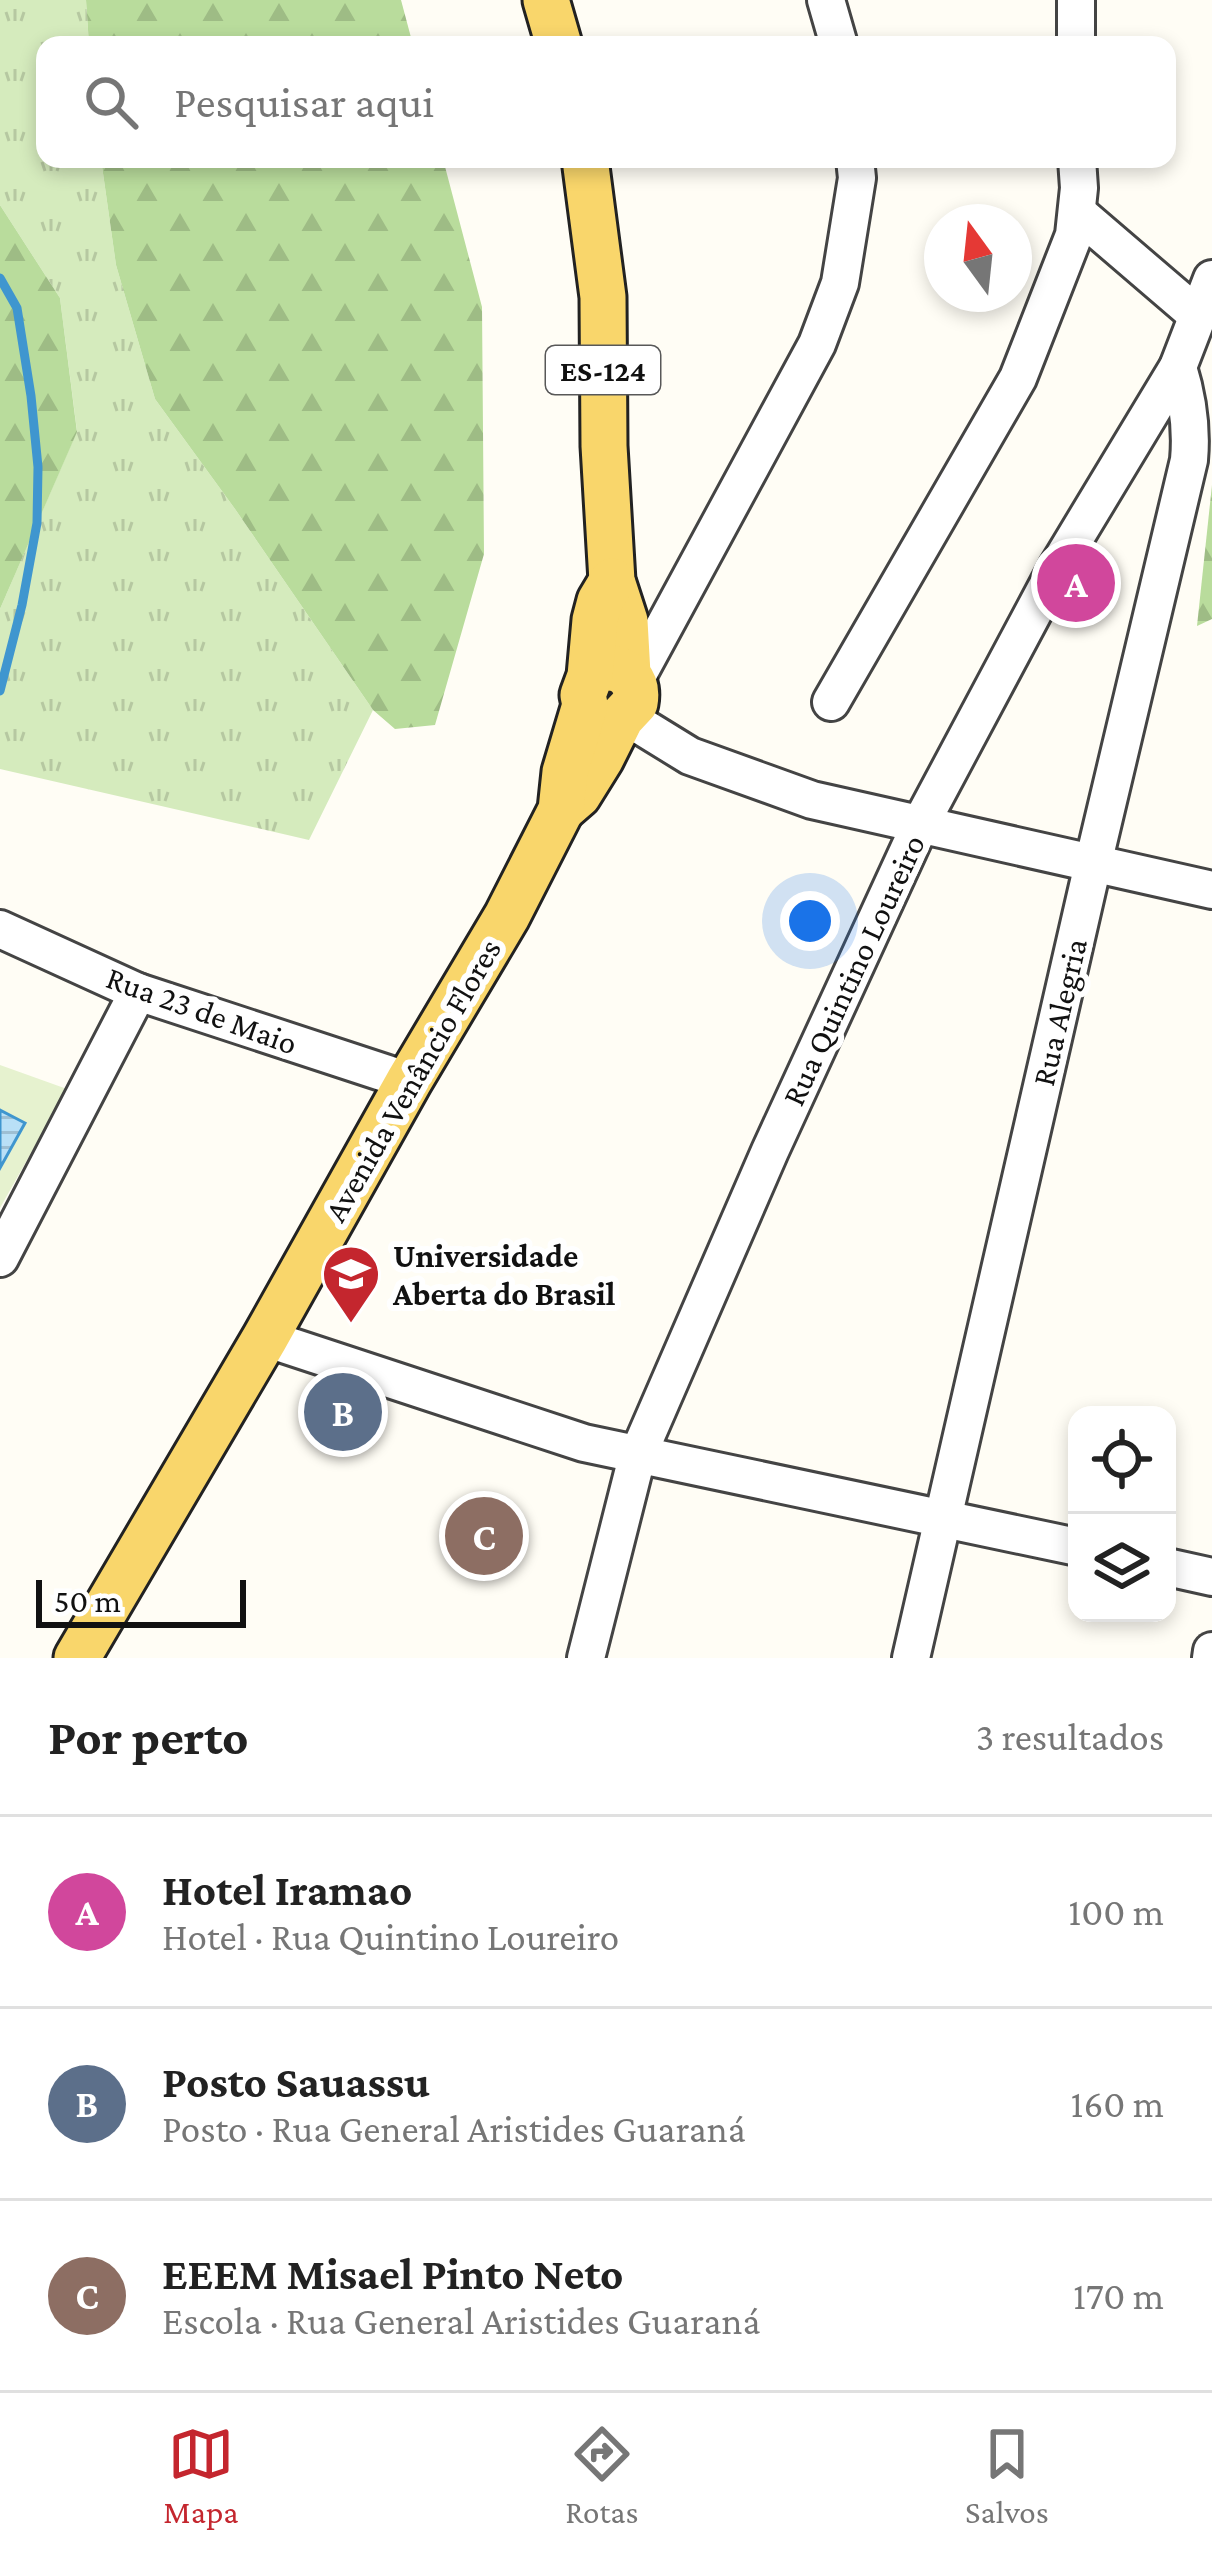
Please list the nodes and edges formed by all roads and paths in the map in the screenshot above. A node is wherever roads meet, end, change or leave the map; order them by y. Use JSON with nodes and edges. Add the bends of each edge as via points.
{"nodes":[{"id":1,"x":546,"y":0,"type":"edge"},
{"id":2,"x":826,"y":0,"type":"edge"},
{"id":3,"x":1076,"y":0,"type":"edge"},
{"id":4,"x":556,"y":36,"type":"edge"},
{"id":5,"x":836,"y":36,"type":"edge"},
{"id":6,"x":1076,"y":36,"type":"edge"},
{"id":7,"x":586,"y":168,"type":"edge"},
{"id":8,"x":856,"y":168,"type":"edge"},
{"id":9,"x":1077,"y":168,"type":"edge"},
{"id":10,"x":1078,"y":213,"type":"junction"},
{"id":11,"x":1212,"y":279,"type":"edge"},
{"id":12,"x":1197,"y":315,"type":"junction"},
{"id":13,"x":1178,"y":367,"type":"junction"},
{"id":14,"x":619,"y":701,"type":"junction"},
{"id":15,"x":831,"y":702,"type":"dead end"},
{"id":16,"x":906,"y":820,"type":"junction"},
{"id":17,"x":1093,"y":864,"type":"junction"},
{"id":18,"x":1212,"y":890,"type":"edge"},
{"id":19,"x":0,"y":929,"type":"edge"},
{"id":20,"x":138,"y":992,"type":"junction"},
{"id":21,"x":409,"y":1081,"type":"junction"},
{"id":22,"x":0,"y":1258,"type":"edge"},
{"id":23,"x":265,"y":1338,"type":"junction"},
{"id":24,"x":637,"y":1456,"type":"junction"},
{"id":25,"x":944,"y":1518,"type":"junction"},
{"id":26,"x":1068,"y":1545,"type":"edge"},
{"id":27,"x":1176,"y":1569,"type":"edge"},
{"id":28,"x":1212,"y":1577,"type":"edge"},
{"id":29,"x":77,"y":1658,"type":"edge"},
{"id":30,"x":586,"y":1658,"type":"edge"},
{"id":31,"x":911,"y":1658,"type":"edge"}],
"edges":[{"from":1,"to":4,"type":"main road"},
{"from":2,"to":5,"type":"street"},
{"from":3,"to":6,"type":"street"},
{"from":7,"to":14,"type":"main road","name":"Avenida Venâncio Flores","number":"ES-124","via":[[603,297],[612,581],[595,620]]},
{"from":8,"to":14,"type":"street","via":[[840,284],[817,344]]},
{"from":9,"to":10,"type":"street"},
{"from":10,"to":12,"type":"street"},
{"from":10,"to":15,"type":"street","via":[[1018,378]]},
{"from":11,"to":12,"type":"street","name":"Rua Quintino Loureiro"},
{"from":12,"to":13,"type":"street","name":"Rua Quintino Loureiro"},
{"from":13,"to":16,"type":"street","name":"Rua Quintino Loureiro"},
{"from":13,"to":17,"type":"street","name":"Rua Alegria","via":[[1190,460]]},
{"from":14,"to":16,"type":"street","via":[[690,756],[728,772]]},
{"from":14,"to":21,"type":"main road","name":"Avenida Venâncio Flores","number":"ES-124","via":[[568,760],[561,810]]},
{"from":16,"to":17,"type":"street"},
{"from":16,"to":24,"type":"street","name":"Rua Quintino Loureiro"},
{"from":17,"to":18,"type":"street"},
{"from":17,"to":25,"type":"street","name":"Rua Alegria"},
{"from":19,"to":20,"type":"street","name":"Rua 23 de Maio"},
{"from":20,"to":21,"type":"street","name":"Rua 23 de Maio"},
{"from":20,"to":22,"type":"street"},
{"from":21,"to":23,"type":"main road","name":"Avenida Venâncio Flores","number":"ES-124"},
{"from":23,"to":24,"type":"street"},
{"from":23,"to":29,"type":"main road","name":"Avenida Venâncio Flores","number":"ES-124"},
{"from":24,"to":25,"type":"street"},
{"from":24,"to":30,"type":"street","name":"Rua Quintino Loureiro"},
{"from":25,"to":26,"type":"street"},
{"from":25,"to":31,"type":"street","name":"Rua Alegria"},
{"from":27,"to":28,"type":"street"}]}
